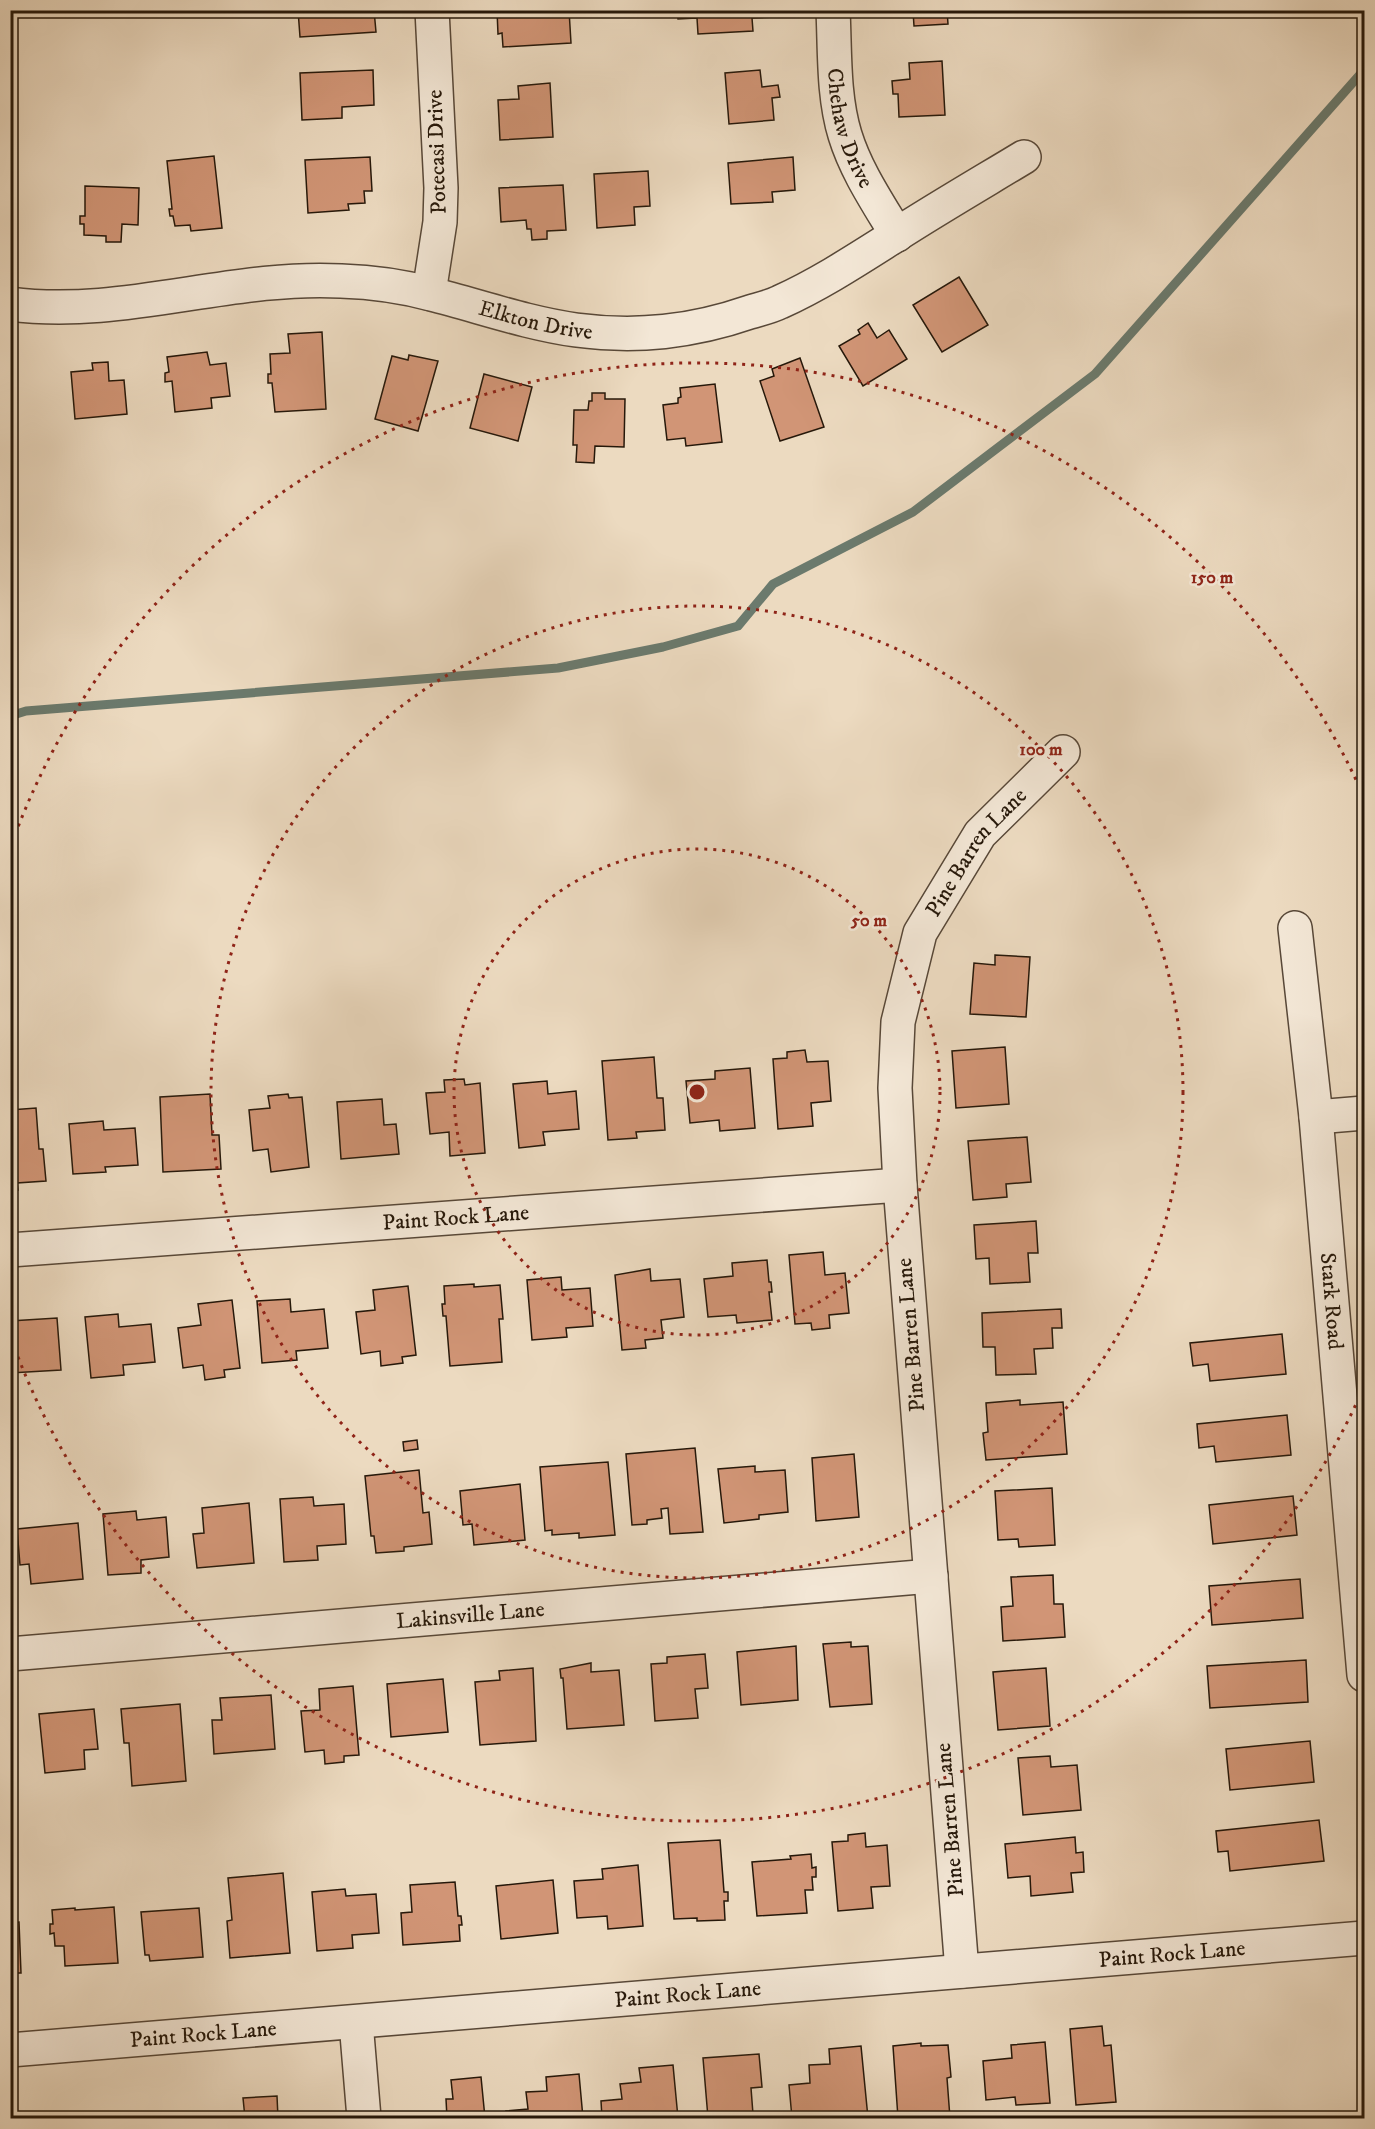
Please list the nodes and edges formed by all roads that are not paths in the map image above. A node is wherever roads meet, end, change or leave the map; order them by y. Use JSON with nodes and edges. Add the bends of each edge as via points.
{"nodes":[{"id":1,"x":432,"y":10,"type":"edge"},
{"id":2,"x":833,"y":10,"type":"edge"},
{"id":3,"x":1024,"y":157,"type":"dead end"},
{"id":4,"x":897,"y":235,"type":"junction"},
{"id":5,"x":429,"y":293,"type":"junction"},
{"id":6,"x":10,"y":304,"type":"edge"},
{"id":7,"x":1063,"y":752,"type":"dead end"},
{"id":8,"x":1295,"y":928,"type":"dead end"},
{"id":9,"x":1365,"y":1113,"type":"edge"},
{"id":10,"x":1316,"y":1117,"type":"junction"},
{"id":11,"x":900,"y":1185,"type":"junction"},
{"id":12,"x":10,"y":1250,"type":"edge"},
{"id":13,"x":930,"y":1576,"type":"junction"},
{"id":14,"x":10,"y":1654,"type":"edge"},
{"id":15,"x":1365,"y":1675,"type":"edge"},
{"id":16,"x":1365,"y":1938,"type":"edge"},
{"id":17,"x":962,"y":1971,"type":"junction"},
{"id":18,"x":356,"y":2022,"type":"junction"},
{"id":19,"x":10,"y":2050,"type":"edge"},
{"id":20,"x":364,"y":2118,"type":"edge"}],
"edges":[{"from":1,"to":5,"type":"street","name":"Potecasi Drive","via":[[441,188]]},
{"from":2,"to":4,"type":"street","name":"Chehaw Drive","via":[[838,105],[846,136],[858,166]]},
{"from":3,"to":4,"type":"street","name":"Elkton Drive"},
{"from":4,"to":5,"type":"street","name":"Elkton Drive","via":[[779,303],[675,332],[624,334],[576,330],[514,319]]},
{"from":5,"to":6,"type":"street","name":"Elkton Drive","via":[[340,280],[290,280],[93,306]]},
{"from":7,"to":11,"type":"street","name":"Pine Barren Lane","via":[[980,834],[920,933],[898,1022],[895,1088]]},
{"from":8,"to":10,"type":"street","name":"Stark Road"},
{"from":9,"to":10,"type":"street"},
{"from":10,"to":15,"type":"street","name":"Stark Road"},
{"from":11,"to":12,"type":"street","name":"Paint Rock Lane"},
{"from":11,"to":13,"type":"street","name":"Pine Barren Lane"},
{"from":13,"to":14,"type":"street","name":"Lakinsville Lane"},
{"from":13,"to":17,"type":"street","name":"Pine Barren Lane"},
{"from":16,"to":17,"type":"street","name":"Paint Rock Lane"},
{"from":17,"to":18,"type":"street","name":"Paint Rock Lane"},
{"from":18,"to":19,"type":"street","name":"Paint Rock Lane"},
{"from":18,"to":20,"type":"street"}]}
